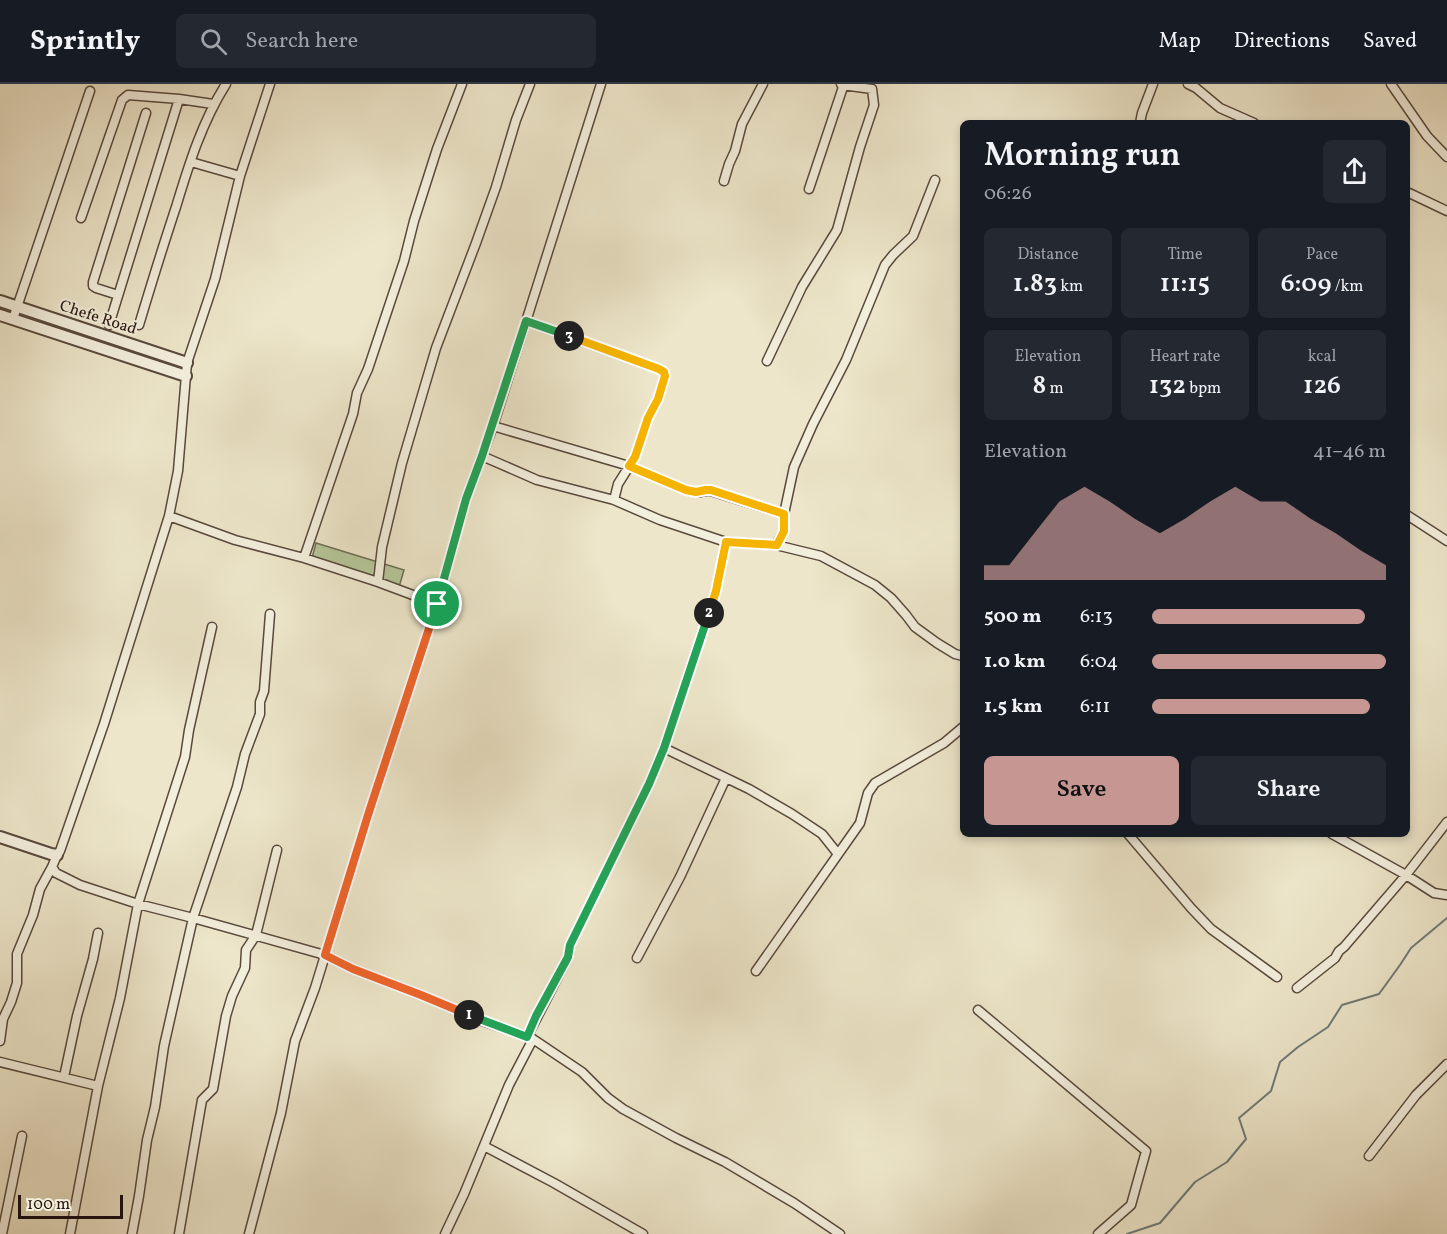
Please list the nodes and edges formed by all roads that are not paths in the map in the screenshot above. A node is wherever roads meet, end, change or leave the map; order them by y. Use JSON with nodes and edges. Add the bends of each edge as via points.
{"nodes":[{"id":1,"x":225,"y":84,"type":"edge"},
{"id":2,"x":270,"y":84,"type":"edge"},
{"id":3,"x":462,"y":84,"type":"edge"},
{"id":4,"x":530,"y":84,"type":"edge"},
{"id":5,"x":601,"y":84,"type":"edge"},
{"id":6,"x":763,"y":84,"type":"edge"},
{"id":7,"x":1153,"y":84,"type":"edge"},
{"id":8,"x":1188,"y":84,"type":"edge"},
{"id":9,"x":1391,"y":84,"type":"edge"},
{"id":10,"x":842,"y":85,"type":"edge"},
{"id":11,"x":90,"y":91,"type":"dead end"},
{"id":12,"x":178,"y":99,"type":"junction"},
{"id":13,"x":213,"y":104,"type":"junction"},
{"id":14,"x":146,"y":113,"type":"dead end"},
{"id":15,"x":1141,"y":120,"type":"edge"},
{"id":16,"x":1247,"y":120,"type":"edge"},
{"id":17,"x":1447,"y":157,"type":"edge"},
{"id":18,"x":190,"y":162,"type":"junction"},
{"id":19,"x":240,"y":176,"type":"junction"},
{"id":20,"x":935,"y":180,"type":"dead end"},
{"id":21,"x":724,"y":182,"type":"dead end"},
{"id":22,"x":809,"y":189,"type":"dead end"},
{"id":23,"x":1410,"y":193,"type":"edge"},
{"id":24,"x":1447,"y":211,"type":"edge"},
{"id":25,"x":81,"y":218,"type":"dead end"},
{"id":26,"x":118,"y":295,"type":"junction"},
{"id":27,"x":0,"y":301,"type":"edge"},
{"id":28,"x":18,"y":307,"type":"junction"},
{"id":29,"x":0,"y":315,"type":"edge"},
{"id":30,"x":14,"y":319,"type":"junction"},
{"id":31,"x":526,"y":321,"type":"junction"},
{"id":32,"x":109,"y":325,"type":"dead end"},
{"id":33,"x":139,"y":325,"type":"dead end"},
{"id":34,"x":767,"y":361,"type":"dead end"},
{"id":35,"x":187,"y":363,"type":"junction"},
{"id":36,"x":186,"y":376,"type":"junction"},
{"id":37,"x":492,"y":426,"type":"junction"},
{"id":38,"x":482,"y":456,"type":"junction"},
{"id":39,"x":629,"y":466,"type":"junction"},
{"id":40,"x":614,"y":500,"type":"junction"},
{"id":41,"x":784,"y":514,"type":"junction"},
{"id":42,"x":169,"y":516,"type":"junction"},
{"id":43,"x":1410,"y":516,"type":"edge"},
{"id":44,"x":1447,"y":541,"type":"edge"},
{"id":45,"x":726,"y":542,"type":"junction"},
{"id":46,"x":777,"y":545,"type":"junction"},
{"id":47,"x":304,"y":558,"type":"junction"},
{"id":48,"x":378,"y":582,"type":"junction"},
{"id":49,"x":437,"y":604,"type":"junction"},
{"id":50,"x":270,"y":614,"type":"dead end"},
{"id":51,"x":213,"y":627,"type":"dead end"},
{"id":52,"x":960,"y":655,"type":"edge"},
{"id":53,"x":960,"y":730,"type":"edge"},
{"id":54,"x":664,"y":748,"type":"junction"},
{"id":55,"x":726,"y":778,"type":"junction"},
{"id":56,"x":1447,"y":822,"type":"edge"},
{"id":57,"x":0,"y":837,"type":"edge"},
{"id":58,"x":1131,"y":837,"type":"edge"},
{"id":59,"x":1337,"y":837,"type":"edge"},
{"id":60,"x":277,"y":850,"type":"dead end"},
{"id":61,"x":838,"y":854,"type":"junction"},
{"id":62,"x":57,"y":855,"type":"junction"},
{"id":63,"x":52,"y":867,"type":"junction"},
{"id":64,"x":1406,"y":875,"type":"junction"},
{"id":65,"x":1447,"y":895,"type":"edge"},
{"id":66,"x":138,"y":904,"type":"junction"},
{"id":67,"x":193,"y":918,"type":"junction"},
{"id":68,"x":98,"y":933,"type":"dead end"},
{"id":69,"x":256,"y":935,"type":"junction"},
{"id":70,"x":325,"y":955,"type":"junction"},
{"id":71,"x":637,"y":958,"type":"dead end"},
{"id":72,"x":756,"y":971,"type":"dead end"},
{"id":73,"x":1277,"y":977,"type":"dead end"},
{"id":74,"x":1297,"y":988,"type":"dead end"},
{"id":75,"x":978,"y":1010,"type":"dead end"},
{"id":76,"x":530,"y":1038,"type":"junction"},
{"id":77,"x":0,"y":1041,"type":"edge"},
{"id":78,"x":0,"y":1062,"type":"edge"},
{"id":79,"x":1447,"y":1064,"type":"edge"},
{"id":80,"x":64,"y":1077,"type":"junction"},
{"id":81,"x":98,"y":1086,"type":"junction"},
{"id":82,"x":22,"y":1136,"type":"dead end"},
{"id":83,"x":484,"y":1146,"type":"junction"},
{"id":84,"x":1369,"y":1156,"type":"dead end"},
{"id":85,"x":2,"y":1234,"type":"edge"},
{"id":86,"x":70,"y":1234,"type":"edge"},
{"id":87,"x":132,"y":1234,"type":"edge"},
{"id":88,"x":179,"y":1234,"type":"edge"},
{"id":89,"x":249,"y":1234,"type":"edge"},
{"id":90,"x":445,"y":1234,"type":"edge"},
{"id":91,"x":643,"y":1234,"type":"edge"},
{"id":92,"x":840,"y":1234,"type":"edge"},
{"id":93,"x":1098,"y":1234,"type":"edge"}],
"edges":[{"from":1,"to":13,"type":"street"},
{"from":2,"to":19,"type":"street"},
{"from":3,"to":47,"type":"street","via":[[437,149],[404,261]]},
{"from":4,"to":48,"type":"street","via":[[436,348],[402,463]]},
{"from":5,"to":31,"type":"street"},
{"from":6,"to":21,"type":"street","via":[[742,124]]},
{"from":7,"to":15,"type":"street"},
{"from":8,"to":16,"type":"street","via":[[1220,108]]},
{"from":9,"to":17,"type":"street","via":[[1427,136]]},
{"from":10,"to":22,"type":"street"},
{"from":10,"to":34,"type":"street","via":[[872,89],[874,105],[837,230],[802,287]]},
{"from":11,"to":28,"type":"street"},
{"from":12,"to":13,"type":"street"},
{"from":12,"to":25,"type":"street","via":[[128,95],[122,100]]},
{"from":12,"to":26,"type":"street"},
{"from":13,"to":18,"type":"street"},
{"from":14,"to":26,"type":"street","via":[[93,282],[96,288]]},
{"from":18,"to":19,"type":"street"},
{"from":18,"to":33,"type":"street"},
{"from":19,"to":35,"type":"street","via":[[215,279]]},
{"from":20,"to":41,"type":"street","via":[[913,236],[885,265],[846,360],[813,424],[794,467]]},
{"from":23,"to":24,"type":"street"},
{"from":26,"to":32,"type":"street"},
{"from":27,"to":28,"type":"street","name":"Chefe Road"},
{"from":28,"to":30,"type":"street"},
{"from":28,"to":35,"type":"street","name":"Chefe Road"},
{"from":29,"to":30,"type":"street","name":"Chefe Road"},
{"from":30,"to":36,"type":"street","name":"Chefe Road"},
{"from":31,"to":37,"type":"street"},
{"from":31,"to":39,"type":"street","via":[[664,372],[658,399]]},
{"from":35,"to":36,"type":"street"},
{"from":36,"to":42,"type":"street","via":[[178,471]]},
{"from":37,"to":38,"type":"street"},
{"from":37,"to":39,"type":"street"},
{"from":38,"to":40,"type":"street","via":[[537,480]]},
{"from":38,"to":49,"type":"street"},
{"from":39,"to":40,"type":"street"},
{"from":39,"to":41,"type":"street","via":[[686,490],[711,490]]},
{"from":40,"to":45,"type":"street"},
{"from":41,"to":46,"type":"street","via":[[784,531]]},
{"from":42,"to":47,"type":"street","via":[[235,540]]},
{"from":42,"to":62,"type":"street","via":[[104,724]]},
{"from":43,"to":44,"type":"street"},
{"from":45,"to":46,"type":"street"},
{"from":45,"to":54,"type":"street","via":[[716,591]]},
{"from":46,"to":52,"type":"street","via":[[821,556],[875,585],[915,627]]},
{"from":47,"to":48,"type":"street"},
{"from":48,"to":49,"type":"street"},
{"from":49,"to":70,"type":"street"},
{"from":50,"to":67,"type":"street","via":[[260,714]]},
{"from":51,"to":66,"type":"street","via":[[184,757]]},
{"from":53,"to":61,"type":"street","via":[[875,783],[860,823]]},
{"from":54,"to":55,"type":"street"},
{"from":54,"to":76,"type":"street","via":[[570,945],[568,957],[536,1016]]},
{"from":55,"to":61,"type":"street","via":[[822,834]]},
{"from":55,"to":71,"type":"street"},
{"from":56,"to":64,"type":"street"},
{"from":57,"to":62,"type":"street"},
{"from":58,"to":73,"type":"street","via":[[1211,929]]},
{"from":59,"to":64,"type":"street"},
{"from":60,"to":69,"type":"street"},
{"from":61,"to":72,"type":"street"},
{"from":62,"to":63,"type":"street"},
{"from":63,"to":66,"type":"street","via":[[80,885]]},
{"from":63,"to":77,"type":"street","via":[[17,954],[17,983],[3,1019]]},
{"from":64,"to":65,"type":"street","via":[[1434,893]]},
{"from":64,"to":74,"type":"street","via":[[1335,958]]},
{"from":66,"to":67,"type":"street"},
{"from":66,"to":81,"type":"street"},
{"from":67,"to":69,"type":"street"},
{"from":67,"to":87,"type":"street","via":[[164,1046]]},
{"from":68,"to":80,"type":"street"},
{"from":69,"to":70,"type":"street"},
{"from":69,"to":88,"type":"street","via":[[246,950],[245,968],[226,1016],[213,1089],[202,1100]]},
{"from":70,"to":76,"type":"street"},
{"from":70,"to":89,"type":"street","via":[[295,1041],[281,1113]]},
{"from":75,"to":93,"type":"street","via":[[1146,1151],[1131,1205]]},
{"from":76,"to":83,"type":"street"},
{"from":76,"to":92,"type":"street","via":[[582,1072],[623,1108],[725,1162]]},
{"from":78,"to":80,"type":"street"},
{"from":79,"to":84,"type":"street","via":[[1416,1095]]},
{"from":80,"to":81,"type":"street"},
{"from":81,"to":86,"type":"street"},
{"from":82,"to":85,"type":"street"},
{"from":83,"to":90,"type":"street"},
{"from":83,"to":91,"type":"street"}]}
